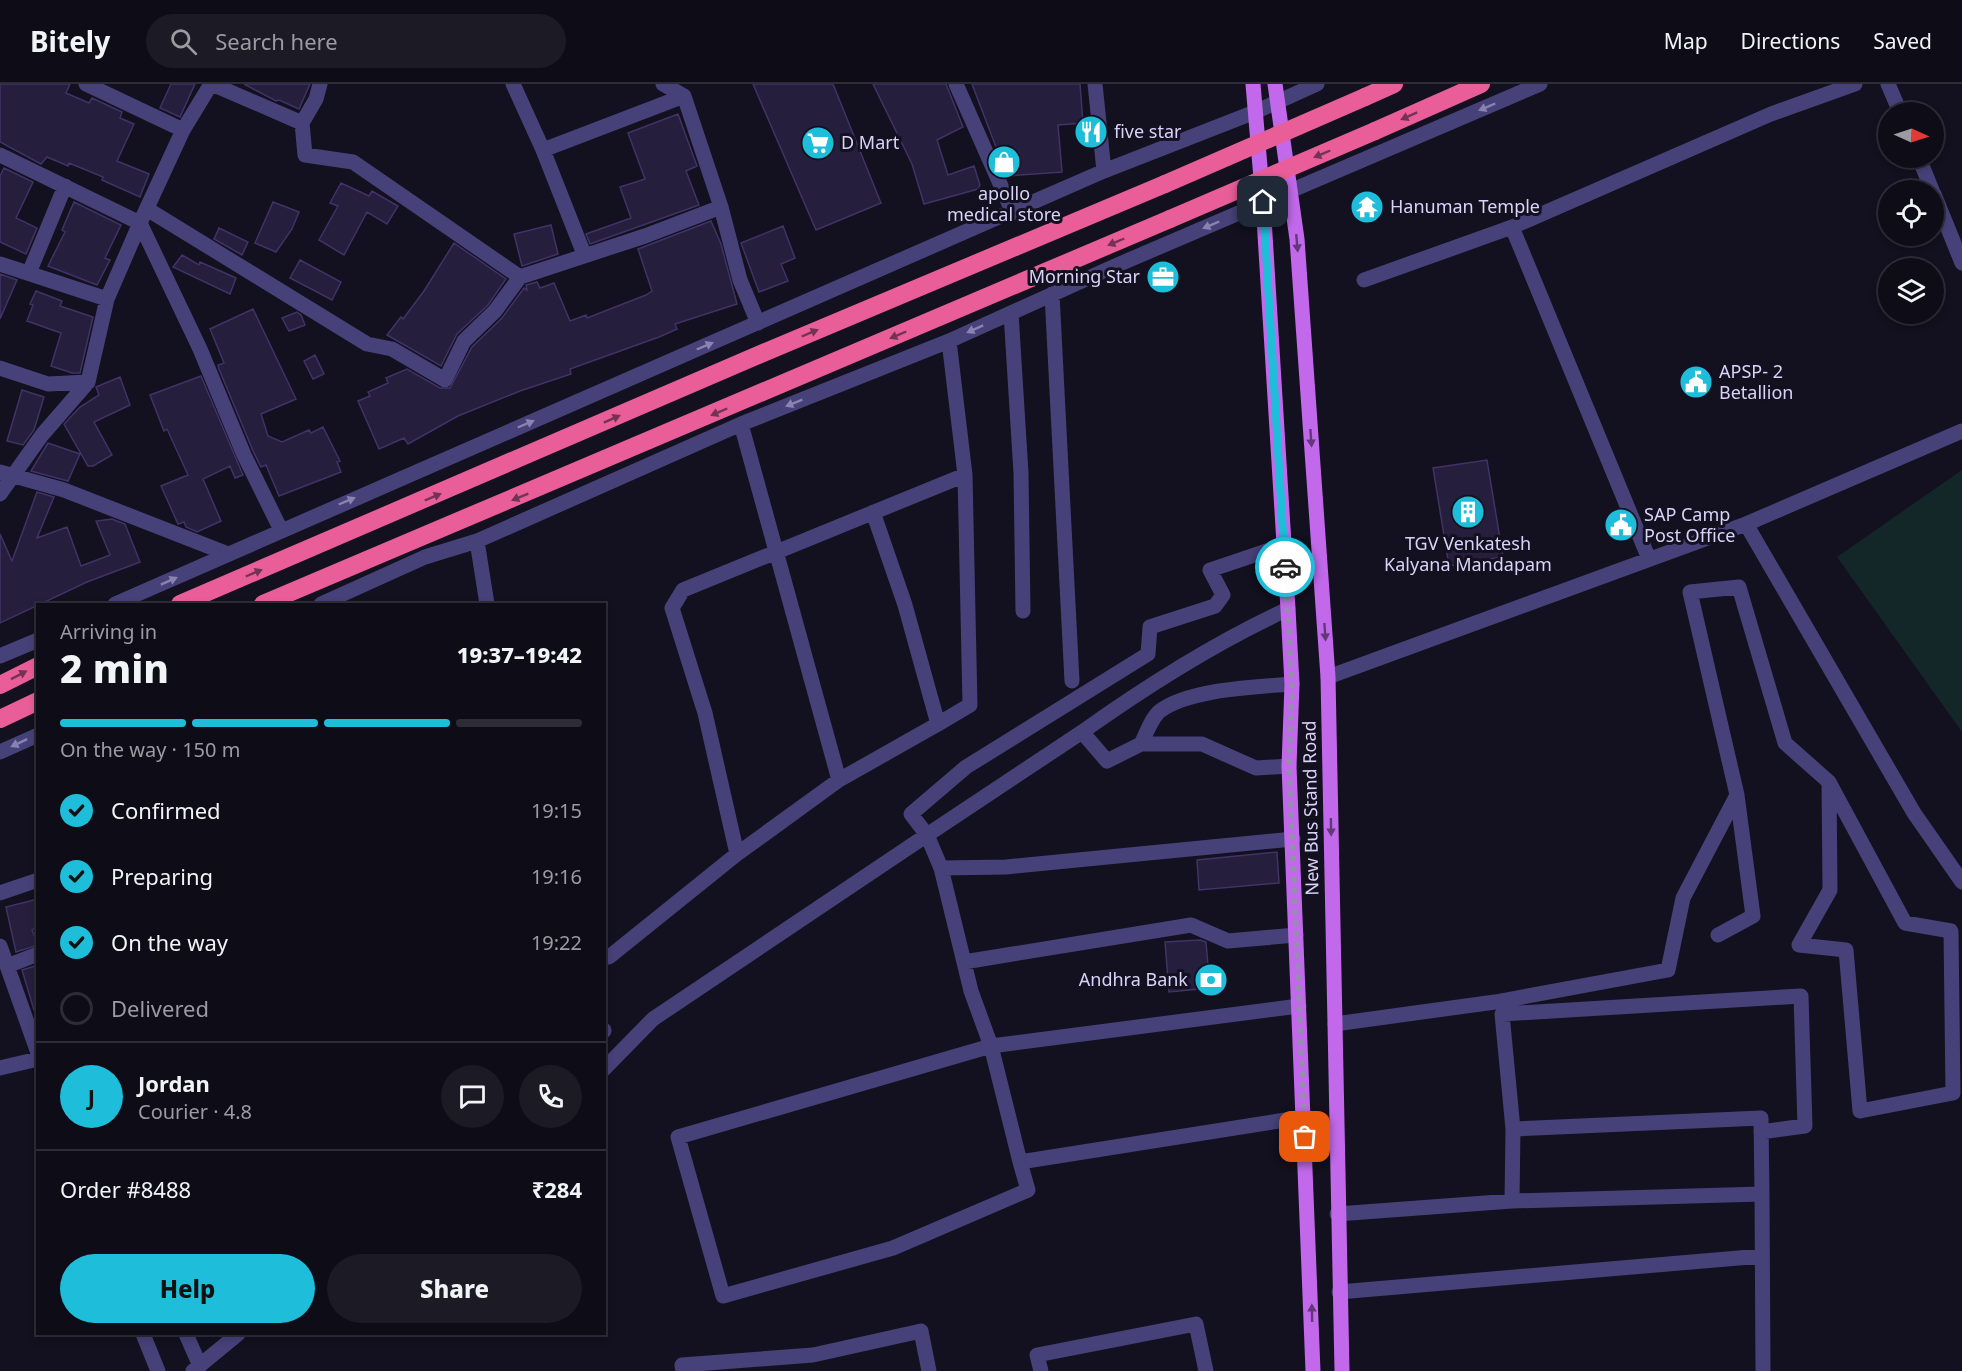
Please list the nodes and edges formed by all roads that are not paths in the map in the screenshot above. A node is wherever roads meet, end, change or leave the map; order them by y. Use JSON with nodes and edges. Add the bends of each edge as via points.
{"nodes":[{"id":1,"x":86,"y":84,"type":"edge"},
{"id":2,"x":212,"y":84,"type":"edge"},
{"id":3,"x":320,"y":84,"type":"edge"},
{"id":4,"x":513,"y":84,"type":"edge"},
{"id":5,"x":663,"y":84,"type":"edge"},
{"id":6,"x":956,"y":84,"type":"edge"},
{"id":7,"x":1095,"y":84,"type":"edge"},
{"id":8,"x":1253,"y":84,"type":"edge"},
{"id":9,"x":1275,"y":84,"type":"edge"},
{"id":10,"x":1317,"y":84,"type":"edge"},
{"id":11,"x":1394,"y":84,"type":"edge"},
{"id":12,"x":1481,"y":84,"type":"edge"},
{"id":13,"x":1540,"y":84,"type":"edge"},
{"id":14,"x":1854,"y":84,"type":"edge"},
{"id":15,"x":1888,"y":84,"type":"edge"},
{"id":16,"x":684,"y":96,"type":"junction"},
{"id":17,"x":1276,"y":102,"type":"junction"},
{"id":18,"x":1896,"y":102,"type":"edge"},
{"id":19,"x":1255,"y":112,"type":"junction"},
{"id":20,"x":302,"y":123,"type":"junction"},
{"id":21,"x":183,"y":130,"type":"junction"},
{"id":22,"x":543,"y":150,"type":"junction"},
{"id":23,"x":0,"y":155,"type":"edge"},
{"id":24,"x":1104,"y":171,"type":"junction"},
{"id":25,"x":64,"y":186,"type":"junction"},
{"id":26,"x":1290,"y":191,"type":"junction"},
{"id":27,"x":1263,"y":202,"type":"junction"},
{"id":28,"x":722,"y":207,"type":"junction"},
{"id":29,"x":1013,"y":213,"type":"junction"},
{"id":30,"x":144,"y":216,"type":"junction"},
{"id":31,"x":1944,"y":219,"type":"edge"},
{"id":32,"x":1512,"y":227,"type":"junction"},
{"id":33,"x":584,"y":254,"type":"junction"},
{"id":34,"x":1962,"y":263,"type":"edge"},
{"id":35,"x":0,"y":264,"type":"edge"},
{"id":36,"x":29,"y":273,"type":"junction"},
{"id":37,"x":520,"y":277,"type":"junction"},
{"id":38,"x":1364,"y":280,"type":"dead end"},
{"id":39,"x":1052,"y":294,"type":"junction"},
{"id":40,"x":107,"y":299,"type":"junction"},
{"id":41,"x":1011,"y":313,"type":"junction"},
{"id":42,"x":758,"y":324,"type":"junction"},
{"id":43,"x":949,"y":341,"type":"junction"},
{"id":44,"x":0,"y":368,"type":"edge"},
{"id":45,"x":88,"y":382,"type":"junction"},
{"id":46,"x":741,"y":424,"type":"junction"},
{"id":47,"x":1962,"y":431,"type":"edge"},
{"id":48,"x":7,"y":474,"type":"edge"},
{"id":49,"x":965,"y":475,"type":"junction"},
{"id":50,"x":0,"y":494,"type":"edge"},
{"id":51,"x":873,"y":513,"type":"junction"},
{"id":52,"x":1746,"y":524,"type":"junction"},
{"id":53,"x":281,"y":530,"type":"junction"},
{"id":54,"x":477,"y":541,"type":"junction"},
{"id":55,"x":1284,"y":545,"type":"junction"},
{"id":56,"x":775,"y":551,"type":"junction"},
{"id":57,"x":228,"y":554,"type":"junction"},
{"id":58,"x":1649,"y":559,"type":"junction"},
{"id":59,"x":118,"y":603,"type":"edge"},
{"id":60,"x":182,"y":603,"type":"edge"},
{"id":61,"x":265,"y":603,"type":"edge"},
{"id":62,"x":323,"y":603,"type":"edge"},
{"id":63,"x":487,"y":603,"type":"edge"},
{"id":64,"x":1288,"y":609,"type":"junction"},
{"id":65,"x":1023,"y":611,"type":"dead end"},
{"id":66,"x":36,"y":641,"type":"edge"},
{"id":67,"x":0,"y":656,"type":"edge"},
{"id":68,"x":36,"y":667,"type":"edge"},
{"id":69,"x":1328,"y":677,"type":"junction"},
{"id":70,"x":1072,"y":681,"type":"dead end"},
{"id":71,"x":1292,"y":684,"type":"junction"},
{"id":72,"x":0,"y":685,"type":"edge"},
{"id":73,"x":36,"y":702,"type":"edge"},
{"id":74,"x":0,"y":719,"type":"edge"},
{"id":75,"x":938,"y":724,"type":"junction"},
{"id":76,"x":1082,"y":732,"type":"junction"},
{"id":77,"x":36,"y":736,"type":"edge"},
{"id":78,"x":1141,"y":744,"type":"junction"},
{"id":79,"x":0,"y":752,"type":"edge"},
{"id":80,"x":1289,"y":766,"type":"junction"},
{"id":81,"x":839,"y":780,"type":"junction"},
{"id":82,"x":1829,"y":782,"type":"junction"},
{"id":83,"x":1737,"y":795,"type":"junction"},
{"id":84,"x":927,"y":835,"type":"junction"},
{"id":85,"x":1293,"y":839,"type":"junction"},
{"id":86,"x":738,"y":854,"type":"junction"},
{"id":87,"x":941,"y":868,"type":"junction"},
{"id":88,"x":36,"y":881,"type":"edge"},
{"id":89,"x":1962,"y":882,"type":"edge"},
{"id":90,"x":0,"y":892,"type":"edge"},
{"id":91,"x":1296,"y":935,"type":"junction"},
{"id":92,"x":1718,"y":935,"type":"dead end"},
{"id":93,"x":0,"y":946,"type":"edge"},
{"id":94,"x":36,"y":955,"type":"edge"},
{"id":95,"x":609,"y":957,"type":"dead end"},
{"id":96,"x":964,"y":962,"type":"junction"},
{"id":97,"x":7,"y":966,"type":"junction"},
{"id":98,"x":1299,"y":1006,"type":"junction"},
{"id":99,"x":1335,"y":1024,"type":"junction"},
{"id":100,"x":991,"y":1046,"type":"junction"},
{"id":101,"x":36,"y":1047,"type":"edge"},
{"id":102,"x":36,"y":1059,"type":"edge"},
{"id":103,"x":606,"y":1067,"type":"edge"},
{"id":104,"x":0,"y":1068,"type":"edge"},
{"id":105,"x":1304,"y":1118,"type":"junction"},
{"id":106,"x":1513,"y":1130,"type":"junction"},
{"id":107,"x":1761,"y":1132,"type":"junction"},
{"id":108,"x":1020,"y":1162,"type":"junction"},
{"id":109,"x":1762,"y":1194,"type":"junction"},
{"id":110,"x":1512,"y":1201,"type":"junction"},
{"id":111,"x":1337,"y":1214,"type":"junction"},
{"id":112,"x":1762,"y":1256,"type":"junction"},
{"id":113,"x":1339,"y":1292,"type":"junction"},
{"id":114,"x":143,"y":1335,"type":"edge"},
{"id":115,"x":186,"y":1335,"type":"edge"},
{"id":116,"x":231,"y":1336,"type":"edge"},
{"id":117,"x":196,"y":1368,"type":"edge"},
{"id":118,"x":158,"y":1371,"type":"edge"},
{"id":119,"x":683,"y":1371,"type":"edge"},
{"id":120,"x":929,"y":1371,"type":"edge"},
{"id":121,"x":1041,"y":1371,"type":"edge"},
{"id":122,"x":1206,"y":1371,"type":"edge"},
{"id":123,"x":1313,"y":1371,"type":"edge"},
{"id":124,"x":1342,"y":1371,"type":"edge"},
{"id":125,"x":1763,"y":1371,"type":"edge"}],
"edges":[{"from":1,"to":21,"type":"street"},
{"from":2,"to":20,"type":"street"},
{"from":2,"to":21,"type":"street"},
{"from":3,"to":20,"type":"street"},
{"from":4,"to":22,"type":"street"},
{"from":5,"to":16,"type":"street"},
{"from":6,"to":29,"type":"street"},
{"from":7,"to":24,"type":"street"},
{"from":8,"to":19,"type":"main road","name":"New Bus Stand Road"},
{"from":9,"to":17,"type":"main road","name":"New Bus Stand Road"},
{"from":10,"to":17,"type":"street"},
{"from":60,"to":11,"type":"highway","one_way":true,"bridge":true},
{"from":12,"to":61,"type":"highway","one_way":true,"bridge":true},
{"from":13,"to":26,"type":"street","one_way":true},
{"from":14,"to":32,"type":"street","via":[[1771,114]]},
{"from":15,"to":18,"type":"street"},
{"from":16,"to":22,"type":"street"},
{"from":16,"to":28,"type":"street"},
{"from":17,"to":19,"type":"street"},
{"from":17,"to":26,"type":"main road","name":"New Bus Stand Road"},
{"from":19,"to":24,"type":"street"},
{"from":19,"to":27,"type":"main road","name":"New Bus Stand Road"},
{"from":20,"to":37,"type":"street","via":[[305,155],[352,162]]},
{"from":21,"to":30,"type":"street"},
{"from":22,"to":33,"type":"street"},
{"from":23,"to":25,"type":"street"},
{"from":24,"to":29,"type":"street"},
{"from":25,"to":30,"type":"street"},
{"from":25,"to":36,"type":"street"},
{"from":26,"to":27,"type":"street"},
{"from":26,"to":69,"type":"main road","name":"New Bus Stand Road","one_way":true,"via":[[1297,239]]},
{"from":27,"to":39,"type":"street","one_way":true},
{"from":27,"to":55,"type":"main road","name":"New Bus Stand Road"},
{"from":28,"to":33,"type":"street"},
{"from":28,"to":42,"type":"street","via":[[740,280]]},
{"from":29,"to":42,"type":"street"},
{"from":30,"to":37,"type":"street","via":[[367,344],[392,350],[445,380],[464,340],[495,311]]},
{"from":30,"to":40,"type":"street"},
{"from":30,"to":53,"type":"street","via":[[244,455]]},
{"from":31,"to":34,"type":"street"},
{"from":32,"to":38,"type":"street"},
{"from":32,"to":58,"type":"street"},
{"from":33,"to":37,"type":"street"},
{"from":35,"to":36,"type":"street"},
{"from":36,"to":40,"type":"street"},
{"from":39,"to":41,"type":"street"},
{"from":39,"to":70,"type":"street"},
{"from":40,"to":45,"type":"street"},
{"from":41,"to":43,"type":"street","one_way":true},
{"from":41,"to":65,"type":"street","via":[[1021,473]]},
{"from":53,"to":42,"type":"street","one_way":true},
{"from":43,"to":46,"type":"street","one_way":true},
{"from":43,"to":49,"type":"street"},
{"from":44,"to":45,"type":"street","via":[[48,384]]},
{"from":45,"to":48,"type":"street"},
{"from":46,"to":54,"type":"street"},
{"from":46,"to":56,"type":"street"},
{"from":47,"to":52,"type":"street"},
{"from":48,"to":50,"type":"street"},
{"from":48,"to":57,"type":"street","via":[[64,490]]},
{"from":49,"to":51,"type":"street"},
{"from":49,"to":75,"type":"street","via":[[970,705]]},
{"from":51,"to":56,"type":"street"},
{"from":51,"to":75,"type":"street","via":[[905,605]]},
{"from":52,"to":58,"type":"street"},
{"from":52,"to":89,"type":"street","via":[[1914,813]]},
{"from":53,"to":57,"type":"street"},
{"from":54,"to":62,"type":"street","via":[[425,557]]},
{"from":54,"to":63,"type":"street"},
{"from":55,"to":64,"type":"main road","name":"New Bus Stand Road"},
{"from":55,"to":84,"type":"street","via":[[1209,570],[1223,595],[1215,606],[1150,627],[1148,654],[966,767],[911,814]]},
{"from":56,"to":81,"type":"street"},
{"from":56,"to":86,"type":"street","via":[[683,590],[672,609],[705,713]]},
{"from":59,"to":57,"type":"street","one_way":true},
{"from":58,"to":69,"type":"street"},
{"from":64,"to":71,"type":"main road","name":"New Bus Stand Road"},
{"from":64,"to":76,"type":"street","via":[[1228,636]]},
{"from":66,"to":67,"type":"street"},
{"from":72,"to":68,"type":"highway","one_way":true},
{"from":69,"to":99,"type":"main road","name":"New Bus Stand Road","one_way":true},
{"from":71,"to":78,"type":"street","via":[[1228,688],[1192,698],[1159,712]]},
{"from":71,"to":80,"type":"main road","name":"New Bus Stand Road"},
{"from":73,"to":74,"type":"highway"},
{"from":75,"to":81,"type":"street"},
{"from":76,"to":78,"type":"street","via":[[1107,762]]},
{"from":76,"to":84,"type":"street"},
{"from":77,"to":79,"type":"street","one_way":true},
{"from":78,"to":80,"type":"street","via":[[1202,744],[1256,768]]},
{"from":80,"to":85,"type":"main road","name":"New Bus Stand Road"},
{"from":81,"to":86,"type":"street"},
{"from":82,"to":82,"type":"street","via":[[1830,890],[1799,945],[1846,950],[1860,1111],[1953,1093],[1952,931],[1905,923]]},
{"from":82,"to":83,"type":"street","via":[[1785,743],[1739,588],[1690,592]]},
{"from":83,"to":92,"type":"street","via":[[1753,916]]},
{"from":83,"to":99,"type":"street","via":[[1683,898],[1668,970],[1495,1002]]},
{"from":84,"to":87,"type":"street"},
{"from":84,"to":103,"type":"street","via":[[653,1019]]},
{"from":85,"to":87,"type":"street","via":[[1006,867]]},
{"from":85,"to":91,"type":"main road","name":"New Bus Stand Road"},
{"from":86,"to":95,"type":"street"},
{"from":87,"to":96,"type":"street"},
{"from":88,"to":90,"type":"street"},
{"from":91,"to":96,"type":"street","via":[[1228,941],[1191,925]]},
{"from":91,"to":98,"type":"main road","name":"New Bus Stand Road"},
{"from":93,"to":97,"type":"street"},
{"from":94,"to":97,"type":"street"},
{"from":96,"to":100,"type":"street"},
{"from":97,"to":101,"type":"street"},
{"from":98,"to":100,"type":"street"},
{"from":98,"to":105,"type":"main road","name":"New Bus Stand Road"},
{"from":99,"to":111,"type":"main road","name":"New Bus Stand Road"},
{"from":100,"to":108,"type":"street"},
{"from":100,"to":108,"type":"street","via":[[678,1137],[723,1296],[893,1248],[1028,1190]]},
{"from":102,"to":104,"type":"street"},
{"from":105,"to":108,"type":"street"},
{"from":123,"to":105,"type":"main road","name":"New Bus Stand Road","one_way":true},
{"from":106,"to":107,"type":"street","via":[[1761,1118]]},
{"from":106,"to":107,"type":"street","via":[[1502,1014],[1802,996],[1805,1126]]},
{"from":106,"to":110,"type":"street"},
{"from":107,"to":109,"type":"street"},
{"from":109,"to":110,"type":"street"},
{"from":109,"to":112,"type":"street"},
{"from":110,"to":111,"type":"street"},
{"from":111,"to":113,"type":"main road","name":"New Bus Stand Road"},
{"from":112,"to":113,"type":"street"},
{"from":112,"to":125,"type":"street"},
{"from":113,"to":124,"type":"main road","name":"New Bus Stand Road"},
{"from":114,"to":118,"type":"street"},
{"from":115,"to":117,"type":"street"},
{"from":116,"to":117,"type":"street"},
{"from":119,"to":120,"type":"street","via":[[682,1365],[813,1355],[921,1330]]},
{"from":121,"to":122,"type":"street","via":[[1037,1354],[1196,1324]]}]}
